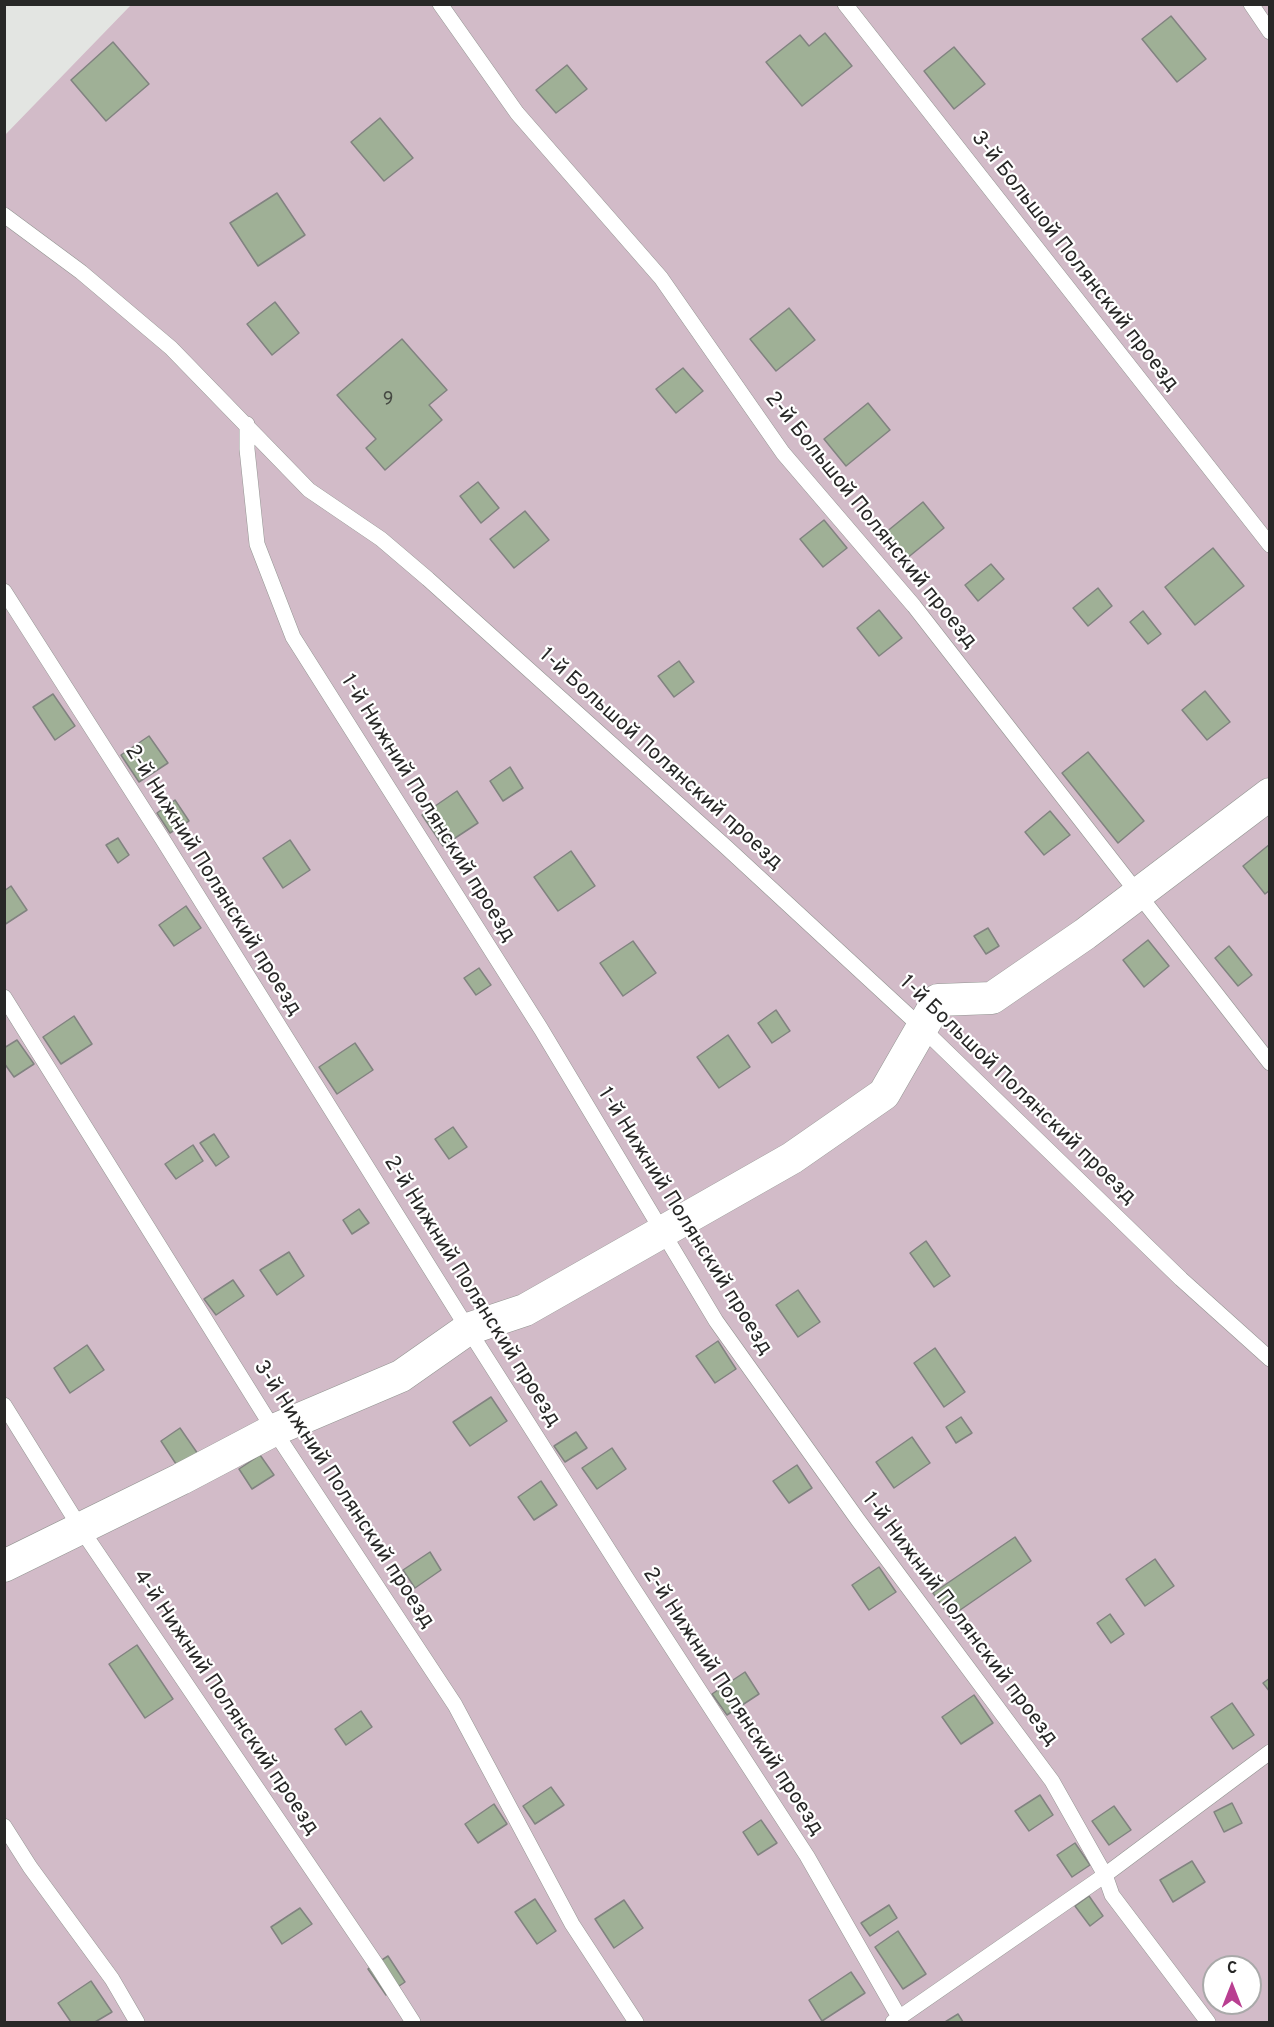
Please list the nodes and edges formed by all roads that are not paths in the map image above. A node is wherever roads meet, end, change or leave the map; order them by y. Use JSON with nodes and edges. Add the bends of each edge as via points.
{"nodes":[{"id":1,"x":440,"y":4,"type":"edge"},
{"id":2,"x":845,"y":4,"type":"edge"},
{"id":3,"x":1251,"y":4,"type":"edge"},
{"id":4,"x":1269,"y":32,"type":"edge"},
{"id":5,"x":4,"y":214,"type":"edge"},
{"id":6,"x":247,"y":424,"type":"junction"},
{"id":7,"x":1269,"y":545,"type":"edge"},
{"id":8,"x":4,"y":591,"type":"edge"},
{"id":9,"x":1269,"y":794,"type":"edge"},
{"id":10,"x":1138,"y":895,"type":"junction"},
{"id":11,"x":4,"y":997,"type":"edge"},
{"id":12,"x":921,"y":1027,"type":"junction"},
{"id":13,"x":1269,"y":1063,"type":"edge"},
{"id":14,"x":663,"y":1233,"type":"junction"},
{"id":15,"x":468,"y":1329,"type":"junction"},
{"id":16,"x":1269,"y":1359,"type":"edge"},
{"id":17,"x":4,"y":1406,"type":"edge"},
{"id":18,"x":274,"y":1430,"type":"junction"},
{"id":19,"x":81,"y":1529,"type":"junction"},
{"id":20,"x":4,"y":1566,"type":"edge"},
{"id":21,"x":1269,"y":1752,"type":"edge"},
{"id":22,"x":4,"y":1826,"type":"edge"},
{"id":23,"x":1105,"y":1875,"type":"junction"},
{"id":24,"x":896,"y":2020,"type":"edge"},
{"id":25,"x":137,"y":2022,"type":"edge"},
{"id":26,"x":413,"y":2022,"type":"edge"},
{"id":27,"x":636,"y":2022,"type":"edge"},
{"id":28,"x":1208,"y":2022,"type":"edge"}],
"edges":[{"from":1,"to":10,"type":"lane","name":"2-й Большой Полянский проезд","via":[[517,113],[661,278],[783,453],[914,606]]},
{"from":2,"to":7,"type":"lane","name":"3-й Большой Полянский проезд"},
{"from":3,"to":4,"type":"lane"},
{"from":5,"to":6,"type":"lane","name":"1-й Большой Полянский проезд","via":[[171,348]]},
{"from":6,"to":12,"type":"lane","name":"1-й Большой Полянский проезд","via":[[309,490],[381,539],[428,579]]},
{"from":6,"to":14,"type":"lane","name":"1-й Нижний Полянский проезд","via":[[257,544],[293,637],[535,1020]]},
{"from":8,"to":15,"type":"lane","name":"2-й Нижний Полянский проезд"},
{"from":9,"to":10,"type":"street"},
{"from":10,"to":12,"type":"street","via":[[992,998],[938,1000]]},
{"from":10,"to":13,"type":"lane","name":"2-й Большой Полянский проезд"},
{"from":11,"to":18,"type":"lane","name":"3-й Нижний Полянский проезд"},
{"from":12,"to":14,"type":"street","via":[[884,1094],[792,1158]]},
{"from":12,"to":16,"type":"lane","name":"1-й Большой Полянский проезд"},
{"from":14,"to":15,"type":"street","via":[[525,1311]]},
{"from":14,"to":23,"type":"lane","name":"1-й Нижний Полянский проезд","via":[[723,1330],[1052,1781]]},
{"from":15,"to":18,"type":"street","via":[[401,1376]]},
{"from":15,"to":24,"type":"lane","name":"2-й Нижний Полянский проезд","via":[[807,1856]]},
{"from":17,"to":19,"type":"lane","name":"4-й Нижний Полянский проезд"},
{"from":18,"to":19,"type":"street"},
{"from":18,"to":27,"type":"lane","name":"3-й Нижний Полянский проезд","via":[[455,1705],[572,1924]]},
{"from":19,"to":20,"type":"street"},
{"from":19,"to":26,"type":"lane","name":"4-й Нижний Полянский проезд"},
{"from":21,"to":23,"type":"lane"},
{"from":22,"to":25,"type":"lane","via":[[112,1979]]},
{"from":23,"to":24,"type":"lane"},
{"from":23,"to":28,"type":"lane","name":"1-й Нижний Полянский проезд","via":[[1112,1895]]}]}
